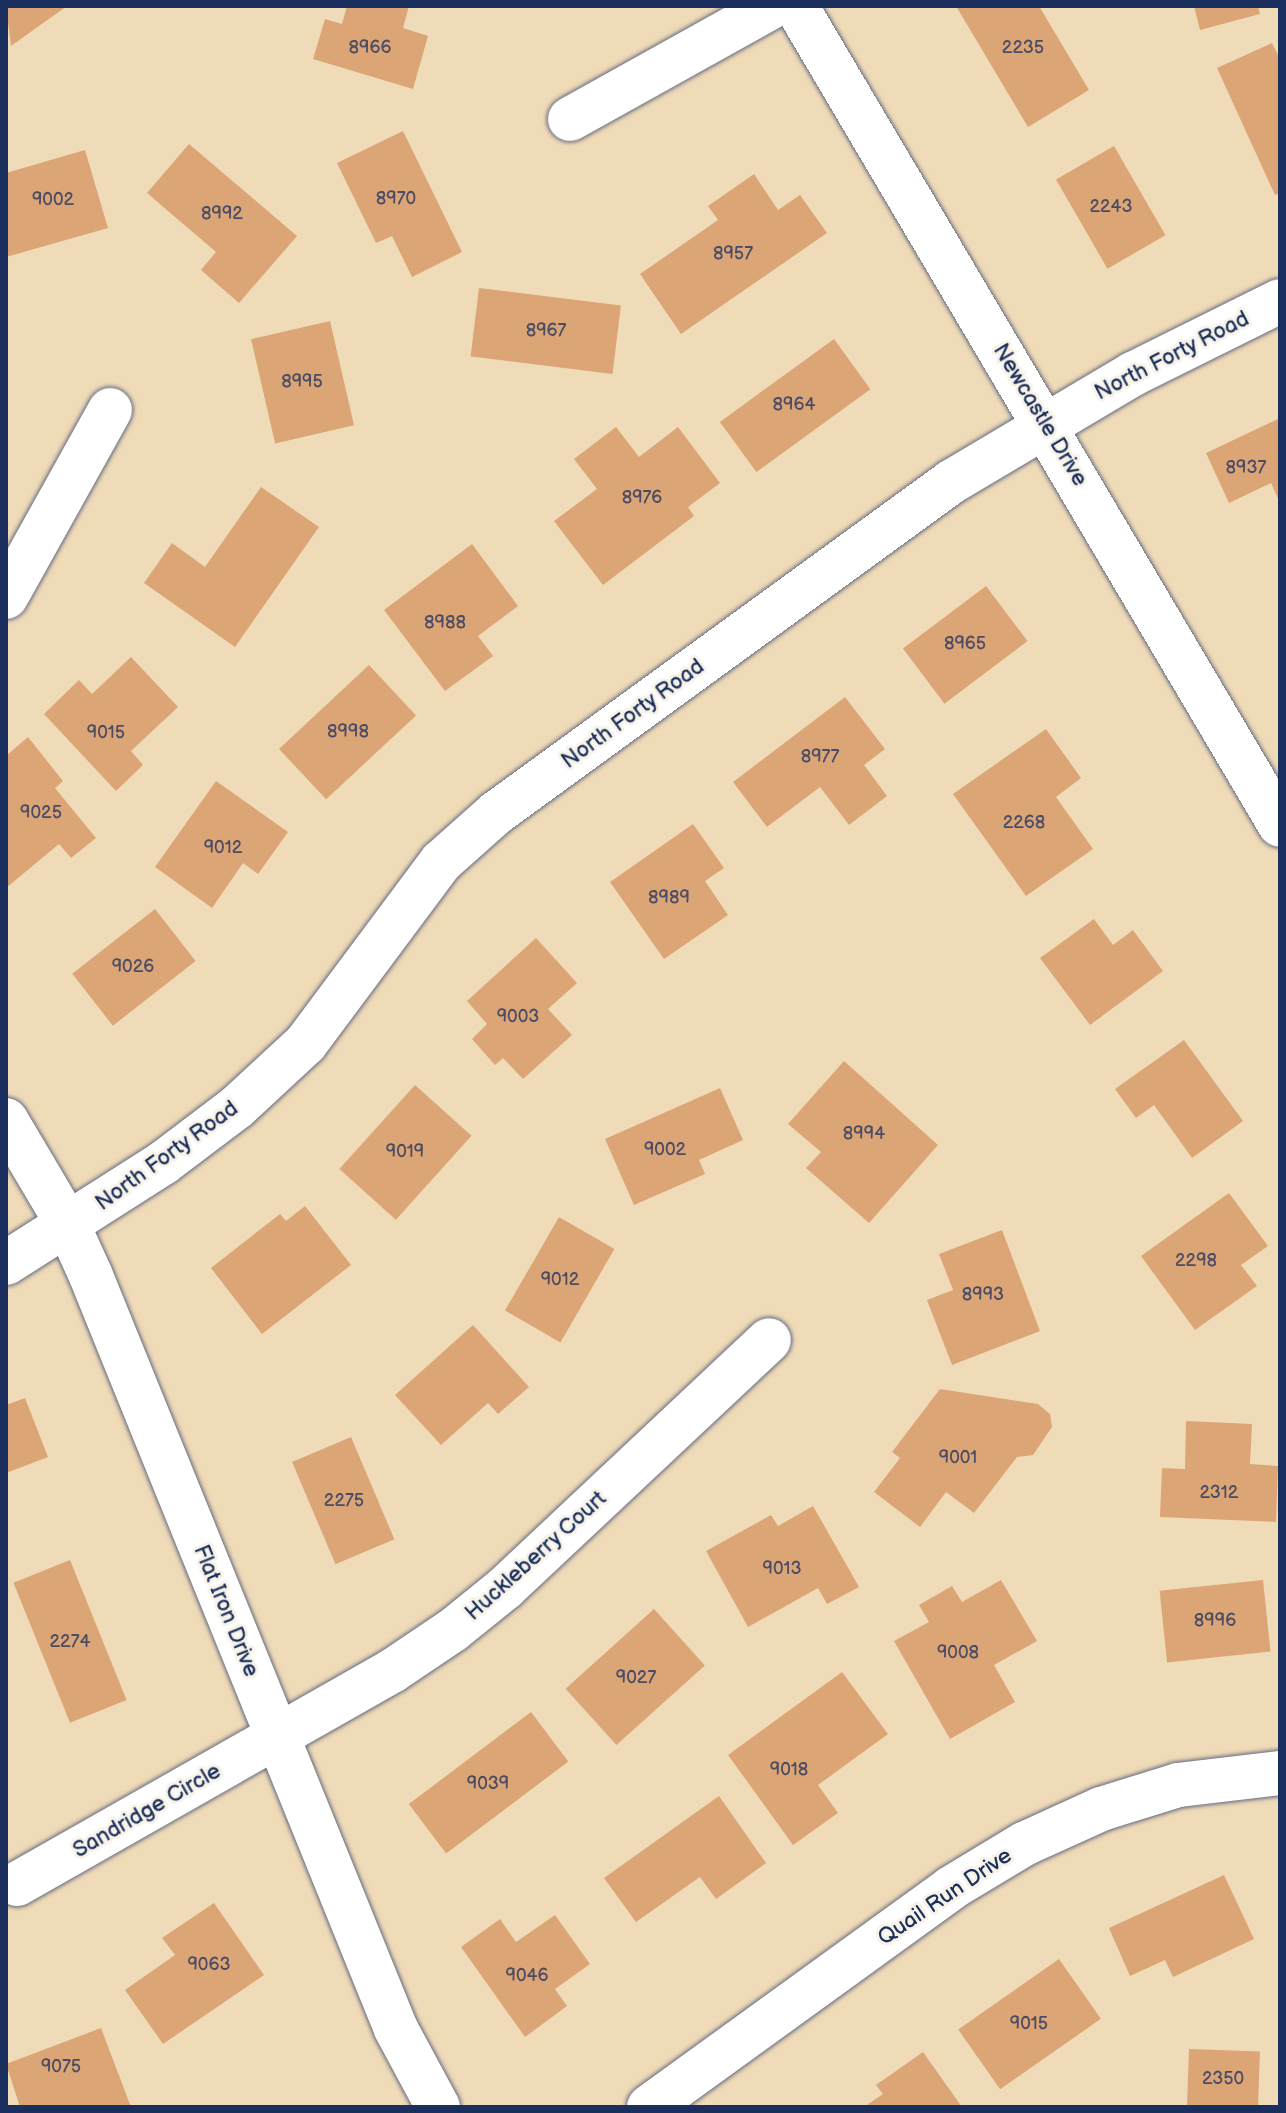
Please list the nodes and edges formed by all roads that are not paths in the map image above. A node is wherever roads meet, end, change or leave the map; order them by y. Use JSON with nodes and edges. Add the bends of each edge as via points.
{"nodes":[{"id":1,"x":773,"y":6,"type":"edge"},
{"id":2,"x":796,"y":6,"type":"edge"},
{"id":3,"x":570,"y":119,"type":"dead end"},
{"id":4,"x":1280,"y":301,"type":"edge"},
{"id":5,"x":110,"y":410,"type":"dead end"},
{"id":6,"x":1045,"y":424,"type":"junction"},
{"id":7,"x":6,"y":597,"type":"edge"},
{"id":8,"x":1280,"y":825,"type":"edge"},
{"id":9,"x":6,"y":1120,"type":"edge"},
{"id":10,"x":68,"y":1225,"type":"junction"},
{"id":11,"x":6,"y":1263,"type":"edge"},
{"id":12,"x":769,"y":1340,"type":"dead end"},
{"id":13,"x":277,"y":1736,"type":"junction"},
{"id":14,"x":1280,"y":1773,"type":"edge"},
{"id":15,"x":17,"y":1884,"type":"dead end"},
{"id":16,"x":438,"y":2107,"type":"edge"},
{"id":17,"x":649,"y":2107,"type":"edge"}],
"edges":[{"from":1,"to":3,"type":"street"},
{"from":2,"to":6,"type":"street","name":"Newcastle Drive"},
{"from":4,"to":6,"type":"street","name":"North Forty Road"},
{"from":5,"to":7,"type":"street"},
{"from":6,"to":8,"type":"street","name":"Newcastle Drive"},
{"from":6,"to":10,"type":"street","name":"North Forty Road","via":[[951,482],[496,813],[441,862],[306,1043],[237,1107]]},
{"from":9,"to":10,"type":"street","name":"Flat Iron Drive"},
{"from":10,"to":11,"type":"street","name":"North Forty Road"},
{"from":10,"to":13,"type":"street","name":"Flat Iron Drive"},
{"from":12,"to":13,"type":"street","name":"Huckleberry Court","via":[[505,1588],[453,1630]]},
{"from":13,"to":15,"type":"street","name":"Sandridge Circle"},
{"from":13,"to":16,"type":"street","name":"Flat Iron Drive","via":[[396,2029]]},
{"from":14,"to":17,"type":"street","name":"Quail Run Drive","via":[[1178,1785],[1101,1809],[1024,1844],[951,1888]]}]}
